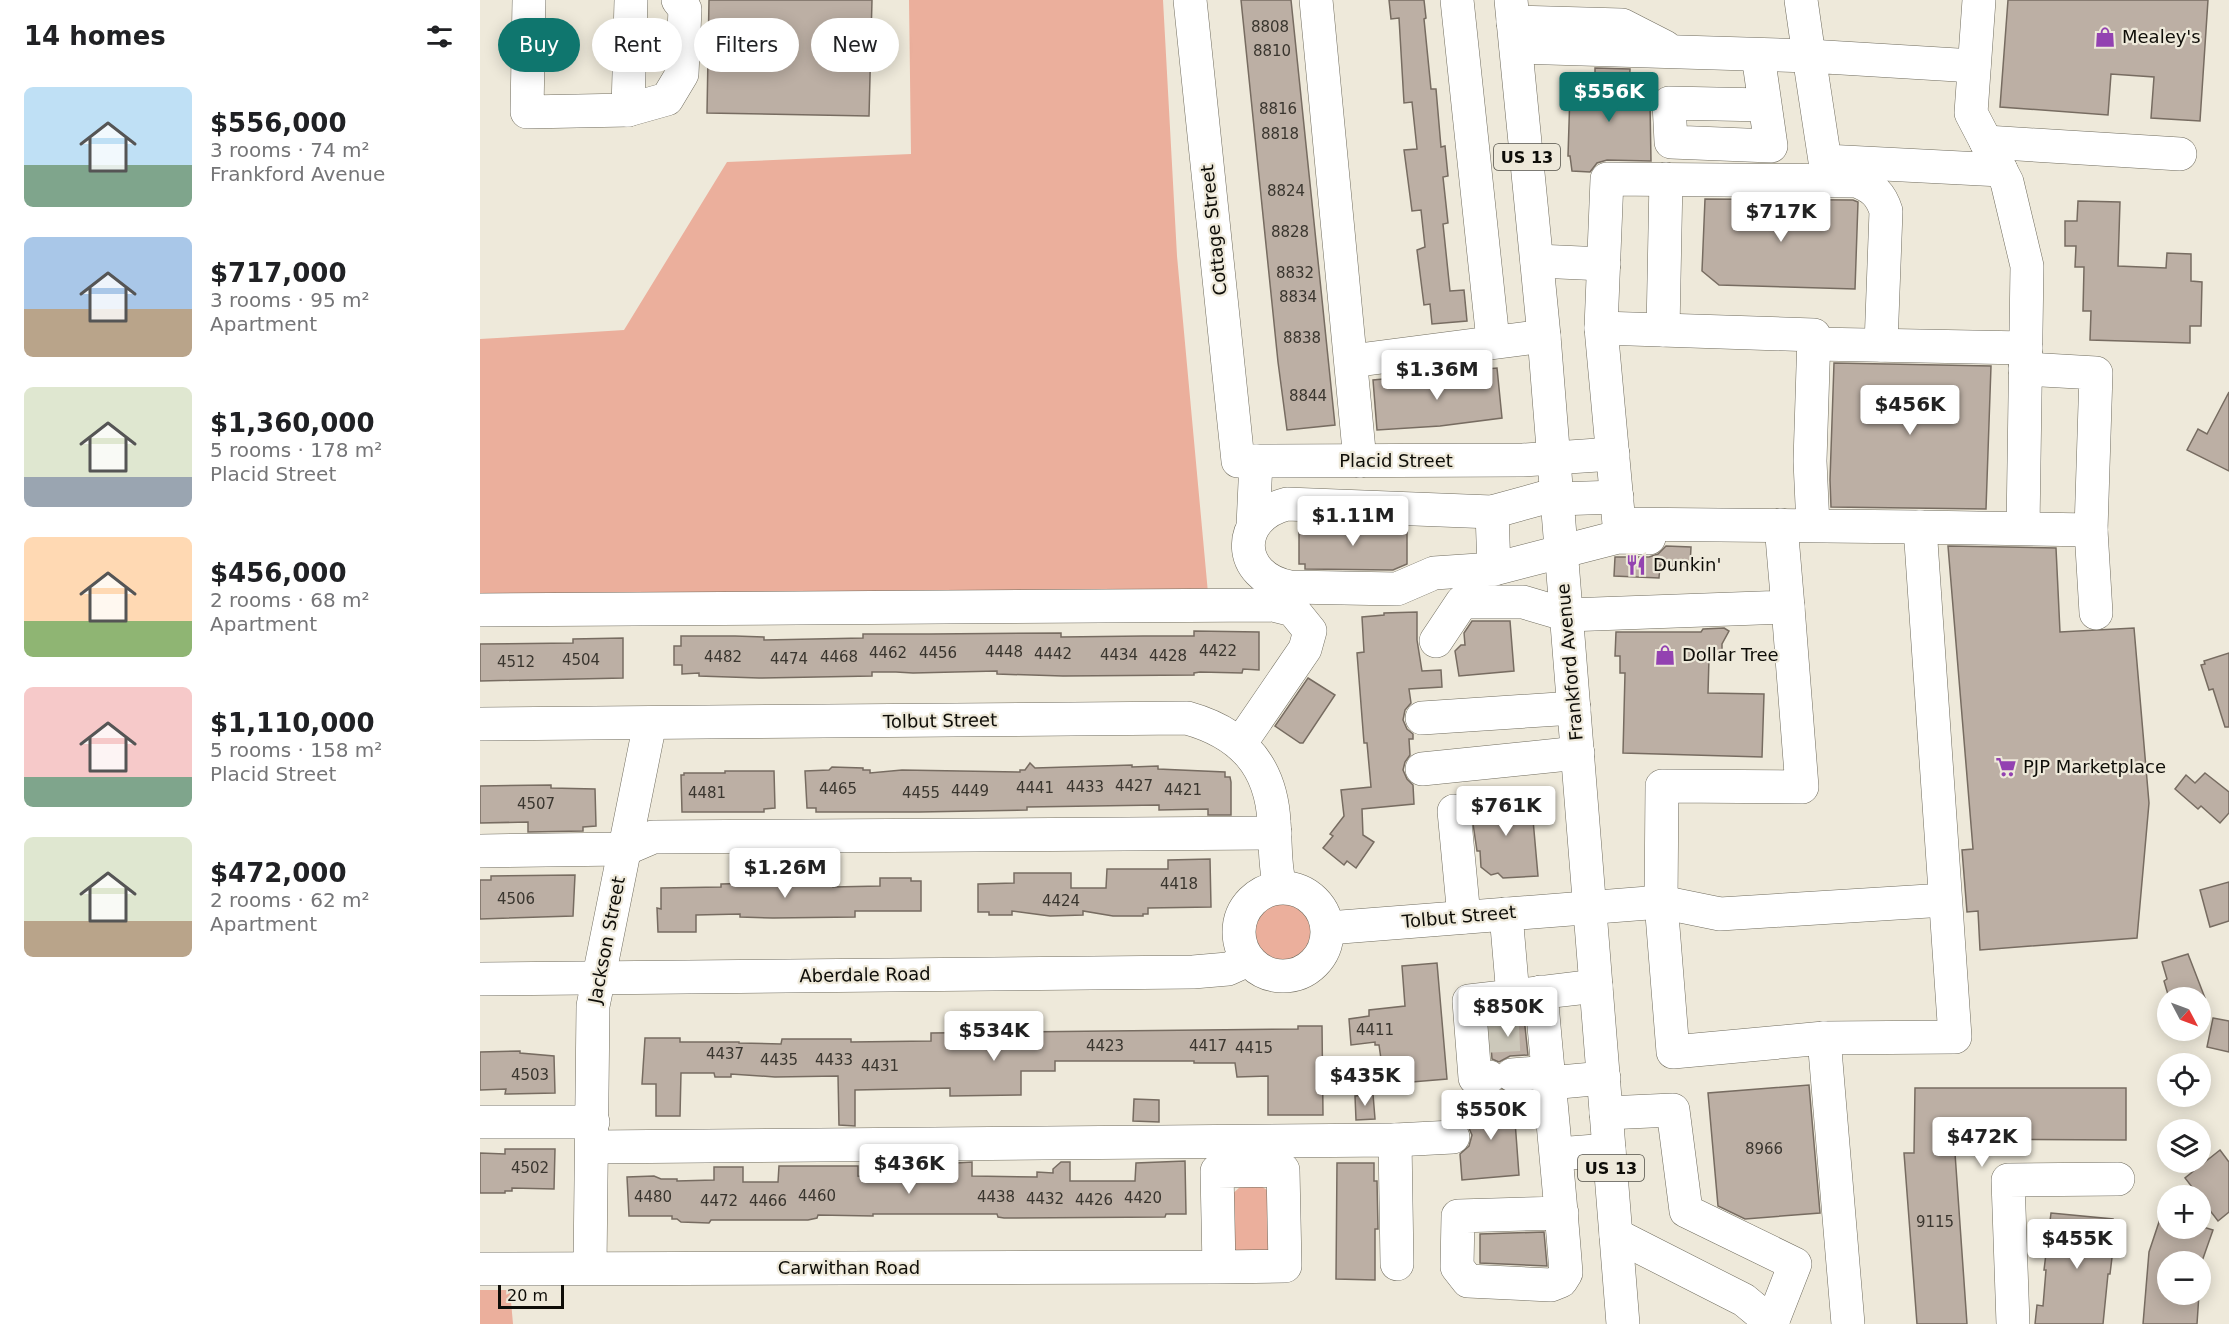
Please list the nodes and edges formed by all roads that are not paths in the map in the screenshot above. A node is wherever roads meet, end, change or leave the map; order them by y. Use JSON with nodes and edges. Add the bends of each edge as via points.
{"nodes":[{"id":1,"x":529,"y":0,"type":"edge"},
{"id":2,"x":631,"y":0,"type":"edge"},
{"id":3,"x":678,"y":0,"type":"edge"},
{"id":4,"x":1190,"y":0,"type":"edge"},
{"id":5,"x":1316,"y":0,"type":"edge"},
{"id":6,"x":1457,"y":0,"type":"edge"},
{"id":7,"x":1801,"y":0,"type":"edge"},
{"id":8,"x":1979,"y":0,"type":"edge"},
{"id":9,"x":1513,"y":23,"type":"edge"},
{"id":10,"x":1758,"y":55,"type":"junction"},
{"id":11,"x":1809,"y":56,"type":"junction"},
{"id":12,"x":1974,"y":66,"type":"junction"},
{"id":13,"x":1765,"y":105,"type":"dead end"},
{"id":14,"x":628,"y":110,"type":"junction"},
{"id":15,"x":1986,"y":142,"type":"junction"},
{"id":16,"x":2180,"y":154,"type":"dead end"},
{"id":17,"x":2001,"y":170,"type":"junction"},
{"id":18,"x":1666,"y":180,"type":"junction"},
{"id":19,"x":1538,"y":261,"type":"junction"},
{"id":20,"x":1604,"y":264,"type":"junction"},
{"id":21,"x":1601,"y":328,"type":"junction"},
{"id":22,"x":1663,"y":330,"type":"junction"},
{"id":23,"x":1492,"y":331,"type":"dead end"},
{"id":24,"x":1545,"y":336,"type":"junction"},
{"id":25,"x":1814,"y":344,"type":"junction"},
{"id":26,"x":1881,"y":345,"type":"junction"},
{"id":27,"x":2025,"y":359,"type":"junction"},
{"id":28,"x":1351,"y":361,"type":"junction"},
{"id":29,"x":1613,"y":454,"type":"junction"},
{"id":30,"x":1554,"y":457,"type":"junction"},
{"id":31,"x":1247,"y":461,"type":"junction"},
{"id":32,"x":1360,"y":461,"type":"junction"},
{"id":33,"x":1557,"y":496,"type":"junction"},
{"id":34,"x":1617,"y":497,"type":"junction"},
{"id":35,"x":1492,"y":512,"type":"junction"},
{"id":36,"x":1749,"y":525,"type":"junction"},
{"id":37,"x":1253,"y":526,"type":"junction"},
{"id":38,"x":1797,"y":526,"type":"junction"},
{"id":39,"x":1920,"y":527,"type":"junction"},
{"id":40,"x":2023,"y":528,"type":"junction"},
{"id":41,"x":2091,"y":530,"type":"junction"},
{"id":42,"x":1562,"y":551,"type":"junction"},
{"id":43,"x":1494,"y":569,"type":"junction"},
{"id":44,"x":1788,"y":607,"type":"junction"},
{"id":45,"x":480,"y":610,"type":"edge"},
{"id":46,"x":2096,"y":612,"type":"dead end"},
{"id":47,"x":1567,"y":615,"type":"junction"},
{"id":48,"x":1436,"y":641,"type":"dead end"},
{"id":49,"x":1574,"y":708,"type":"junction"},
{"id":50,"x":1422,"y":718,"type":"dead end"},
{"id":51,"x":650,"y":723,"type":"junction"},
{"id":52,"x":480,"y":724,"type":"edge"},
{"id":53,"x":1240,"y":744,"type":"junction"},
{"id":54,"x":1578,"y":753,"type":"junction"},
{"id":55,"x":1422,"y":769,"type":"dead end"},
{"id":56,"x":1454,"y":811,"type":"dead end"},
{"id":57,"x":1275,"y":833,"type":"junction"},
{"id":58,"x":625,"y":849,"type":"junction"},
{"id":59,"x":480,"y":851,"type":"edge"},
{"id":60,"x":1280,"y":886,"type":"junction"},
{"id":61,"x":1946,"y":900,"type":"junction"},
{"id":62,"x":1661,"y":902,"type":"junction"},
{"id":63,"x":1590,"y":907,"type":"junction"},
{"id":64,"x":1506,"y":914,"type":"junction"},
{"id":65,"x":1464,"y":917,"type":"junction"},
{"id":66,"x":1328,"y":928,"type":"junction"},
{"id":67,"x":1248,"y":960,"type":"junction"},
{"id":68,"x":597,"y":978,"type":"junction"},
{"id":69,"x":480,"y":979,"type":"edge"},
{"id":70,"x":1596,"y":986,"type":"junction"},
{"id":71,"x":1514,"y":1001,"type":"junction"},
{"id":72,"x":1824,"y":1038,"type":"junction"},
{"id":73,"x":1548,"y":1077,"type":"junction"},
{"id":74,"x":1604,"y":1078,"type":"junction"},
{"id":75,"x":1606,"y":1113,"type":"junction"},
{"id":76,"x":480,"y":1122,"type":"edge"},
{"id":77,"x":592,"y":1135,"type":"junction"},
{"id":78,"x":1453,"y":1137,"type":"dead end"},
{"id":79,"x":1395,"y":1140,"type":"junction"},
{"id":80,"x":1609,"y":1150,"type":"junction"},
{"id":81,"x":1557,"y":1154,"type":"junction"},
{"id":82,"x":1288,"y":1156,"type":"junction"},
{"id":83,"x":2118,"y":1179,"type":"dead end"},
{"id":84,"x":1562,"y":1213,"type":"dead end"},
{"id":85,"x":1616,"y":1235,"type":"junction"},
{"id":86,"x":1397,"y":1264,"type":"dead end"},
{"id":87,"x":590,"y":1268,"type":"junction"},
{"id":88,"x":1219,"y":1268,"type":"junction"},
{"id":89,"x":480,"y":1269,"type":"edge"},
{"id":90,"x":1623,"y":1324,"type":"edge"},
{"id":91,"x":1772,"y":1324,"type":"edge"},
{"id":92,"x":1848,"y":1324,"type":"edge"},
{"id":93,"x":2013,"y":1324,"type":"edge"}],
"edges":[{"from":1,"to":14,"type":"street","via":[[527,112]]},
{"from":2,"to":14,"type":"street"},
{"from":3,"to":14,"type":"street","via":[[685,9],[682,74],[667,99]]},
{"from":4,"to":31,"type":"street","name":"Cottage Street"},
{"from":5,"to":28,"type":"street"},
{"from":6,"to":23,"type":"street"},
{"from":7,"to":11,"type":"street"},
{"from":8,"to":12,"type":"street"},
{"from":9,"to":10,"type":"street","via":[[1622,26],[1675,52]]},
{"from":9,"to":19,"type":"street","name":"Frankford Avenue","number":"US 13"},
{"from":10,"to":11,"type":"street"},
{"from":10,"to":13,"type":"street"},
{"from":11,"to":12,"type":"street"},
{"from":11,"to":17,"type":"street","via":[[1825,161]]},
{"from":12,"to":15,"type":"street","via":[[1971,112]]},
{"from":15,"to":16,"type":"street"},
{"from":15,"to":17,"type":"street"},
{"from":17,"to":27,"type":"street","via":[[2027,266]]},
{"from":18,"to":20,"type":"street","via":[[1607,179]]},
{"from":18,"to":22,"type":"street"},
{"from":18,"to":26,"type":"street","via":[[1857,181],[1868,185],[1886,211]]},
{"from":19,"to":20,"type":"street"},
{"from":19,"to":24,"type":"street","name":"Frankford Avenue","number":"US 13"},
{"from":20,"to":21,"type":"street"},
{"from":21,"to":22,"type":"street"},
{"from":21,"to":29,"type":"street"},
{"from":22,"to":25,"type":"street","via":[[1814,335]]},
{"from":24,"to":28,"type":"street"},
{"from":24,"to":30,"type":"street","name":"Frankford Avenue","number":"US 13"},
{"from":25,"to":26,"type":"street"},
{"from":25,"to":38,"type":"street","via":[[1810,461]]},
{"from":26,"to":27,"type":"street"},
{"from":27,"to":40,"type":"street"},
{"from":27,"to":41,"type":"street","via":[[2096,373]]},
{"from":28,"to":32,"type":"street"},
{"from":29,"to":30,"type":"street","name":"Placid Street"},
{"from":29,"to":34,"type":"street"},
{"from":30,"to":32,"type":"street","name":"Placid Street"},
{"from":30,"to":33,"type":"street","name":"Frankford Avenue","number":"US 13"},
{"from":31,"to":32,"type":"street","name":"Placid Street"},
{"from":31,"to":37,"type":"street","name":"Cottage Street"},
{"from":33,"to":34,"type":"street"},
{"from":33,"to":35,"type":"street"},
{"from":33,"to":42,"type":"street","name":"Frankford Avenue","number":"US 13"},
{"from":34,"to":36,"type":"street","via":[[1619,524]]},
{"from":35,"to":37,"type":"street","via":[[1287,504],[1273,507]]},
{"from":35,"to":43,"type":"street"},
{"from":36,"to":38,"type":"street"},
{"from":36,"to":42,"type":"street","name":"Cottage Street","via":[[1712,540],[1618,537]]},
{"from":37,"to":43,"type":"street","name":"Cottage Street","via":[[1249,554],[1264,578],[1276,584],[1397,588],[1434,573]]},
{"from":38,"to":39,"type":"street"},
{"from":38,"to":44,"type":"street"},
{"from":39,"to":40,"type":"street"},
{"from":39,"to":61,"type":"street"},
{"from":40,"to":41,"type":"street"},
{"from":41,"to":46,"type":"street"},
{"from":42,"to":43,"type":"street","name":"Cottage Street"},
{"from":42,"to":47,"type":"street","name":"Frankford Avenue","number":"US 13"},
{"from":44,"to":47,"type":"street"},
{"from":44,"to":62,"type":"street","via":[[1802,787],[1662,786]]},
{"from":45,"to":53,"type":"street","via":[[1261,605],[1293,610],[1310,631],[1305,649]]},
{"from":47,"to":48,"type":"street","via":[[1523,602],[1462,602]]},
{"from":47,"to":49,"type":"street","name":"Frankford Avenue","number":"US 13"},
{"from":49,"to":50,"type":"street"},
{"from":49,"to":54,"type":"street","name":"Frankford Avenue","number":"US 13"},
{"from":51,"to":52,"type":"street","name":"Tolbut Street"},
{"from":51,"to":53,"type":"street","name":"Tolbut Street","via":[[1187,718],[1220,729]]},
{"from":51,"to":58,"type":"street","name":"Jackson Street"},
{"from":53,"to":57,"type":"street","name":"Tolbut Street","via":[[1260,766],[1271,794]]},
{"from":54,"to":55,"type":"street"},
{"from":54,"to":63,"type":"street","name":"Frankford Avenue","number":"US 13"},
{"from":56,"to":65,"type":"street"},
{"from":57,"to":58,"type":"street","via":[[653,837]]},
{"from":57,"to":60,"type":"street","name":"Tolbut Street","via":[[1275,869]]},
{"from":58,"to":59,"type":"street"},
{"from":58,"to":68,"type":"street","name":"Jackson Street"},
{"from":60,"to":66,"type":"street","via":[[1313,897]]},
{"from":60,"to":67,"type":"street","via":[[1257,895],[1242,914],[1238,938]]},
{"from":61,"to":62,"type":"street","name":"Tolbut Street","via":[[1720,914]]},
{"from":61,"to":72,"type":"street","via":[[1955,1037]]},
{"from":62,"to":63,"type":"street","name":"Tolbut Street"},
{"from":62,"to":72,"type":"street","via":[[1673,1052]]},
{"from":63,"to":64,"type":"street","name":"Tolbut Street"},
{"from":63,"to":70,"type":"street","name":"Frankford Avenue","number":"US 13"},
{"from":64,"to":65,"type":"street","name":"Tolbut Street"},
{"from":64,"to":71,"type":"street"},
{"from":65,"to":66,"type":"street","name":"Tolbut Street"},
{"from":66,"to":67,"type":"street","via":[[1327,944],[1319,959],[1292,976],[1261,971]]},
{"from":67,"to":68,"type":"street","name":"Aberdale Road","via":[[1228,969],[1193,972]]},
{"from":68,"to":69,"type":"street","name":"Aberdale Road"},
{"from":68,"to":77,"type":"street","name":"Jackson Street","via":[[593,1006]]},
{"from":70,"to":71,"type":"street"},
{"from":70,"to":74,"type":"street","name":"Frankford Avenue","number":"US 13"},
{"from":71,"to":73,"type":"street"},
{"from":71,"to":73,"type":"street","via":[[1469,1001],[1475,1078]]},
{"from":72,"to":92,"type":"street"},
{"from":73,"to":74,"type":"street"},
{"from":73,"to":81,"type":"street"},
{"from":74,"to":75,"type":"street","name":"Frankford Avenue","number":"US 13"},
{"from":75,"to":80,"type":"street","name":"Frankford Avenue","number":"US 13"},
{"from":75,"to":91,"type":"street","via":[[1673,1110],[1686,1211],[1795,1264]]},
{"from":76,"to":77,"type":"street"},
{"from":77,"to":82,"type":"street"},
{"from":77,"to":87,"type":"street","name":"Jackson Street"},
{"from":78,"to":79,"type":"street"},
{"from":79,"to":82,"type":"street"},
{"from":79,"to":86,"type":"street"},
{"from":80,"to":81,"type":"street"},
{"from":80,"to":85,"type":"street","name":"Frankford Avenue","number":"US 13"},
{"from":81,"to":84,"type":"street"},
{"from":82,"to":88,"type":"street","via":[[1217,1171]]},
{"from":82,"to":88,"type":"street","name":"Carwithan Road","via":[[1285,1266]]},
{"from":83,"to":93,"type":"street","via":[[2008,1180]]},
{"from":85,"to":90,"type":"street","name":"Frankford Avenue","number":"US 13"},
{"from":85,"to":91,"type":"street","via":[[1744,1300]]},
{"from":87,"to":88,"type":"street","name":"Carwithan Road"},
{"from":87,"to":89,"type":"street","name":"Carwithan Road"}]}
